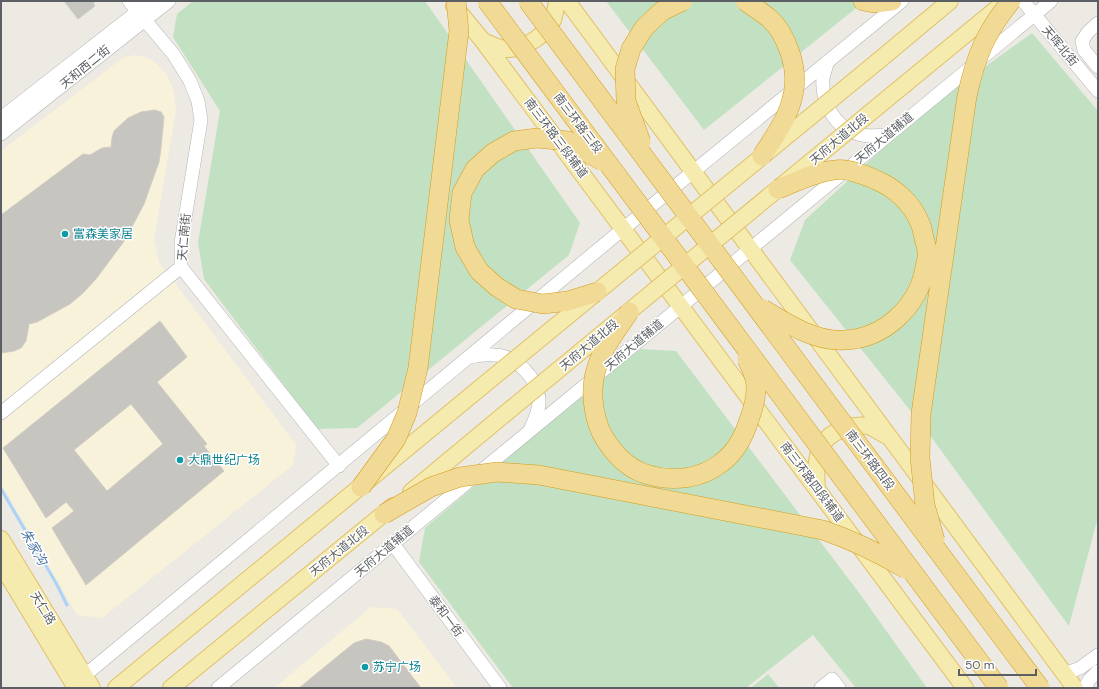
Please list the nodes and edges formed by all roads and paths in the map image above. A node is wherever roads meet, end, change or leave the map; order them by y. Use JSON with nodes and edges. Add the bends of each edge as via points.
{"nodes":[{"id":1,"x":129,"y":1,"type":"edge"},
{"id":2,"x":152,"y":1,"type":"edge"},
{"id":3,"x":169,"y":1,"type":"edge"},
{"id":4,"x":450,"y":1,"type":"edge"},
{"id":5,"x":456,"y":1,"type":"edge"},
{"id":6,"x":487,"y":1,"type":"edge"},
{"id":7,"x":528,"y":1,"type":"edge"},
{"id":8,"x":557,"y":1,"type":"edge"},
{"id":9,"x":567,"y":1,"type":"edge"},
{"id":10,"x":683,"y":1,"type":"edge"},
{"id":11,"x":744,"y":1,"type":"edge"},
{"id":12,"x":863,"y":1,"type":"edge"},
{"id":13,"x":892,"y":1,"type":"edge"},
{"id":14,"x":902,"y":1,"type":"edge"},
{"id":15,"x":950,"y":1,"type":"edge"},
{"id":16,"x":1006,"y":1,"type":"edge"},
{"id":17,"x":1011,"y":1,"type":"edge"},
{"id":18,"x":1023,"y":1,"type":"edge"},
{"id":19,"x":1051,"y":1,"type":"edge"},
{"id":20,"x":1034,"y":15,"type":"junction"},
{"id":21,"x":141,"y":16,"type":"junction"},
{"id":22,"x":1098,"y":23,"type":"edge"},
{"id":23,"x":484,"y":41,"type":"junction"},
{"id":24,"x":828,"y":61,"type":"junction"},
{"id":25,"x":1098,"y":67,"type":"edge"},
{"id":26,"x":1098,"y":91,"type":"edge"},
{"id":27,"x":1,"y":118,"type":"edge"},
{"id":28,"x":1,"y":134,"type":"edge"},
{"id":29,"x":888,"y":135,"type":"junction"},
{"id":30,"x":762,"y":156,"type":"junction"},
{"id":31,"x":647,"y":161,"type":"junction"},
{"id":32,"x":611,"y":168,"type":"junction"},
{"id":33,"x":693,"y":172,"type":"junction"},
{"id":34,"x":778,"y":189,"type":"junction"},
{"id":35,"x":623,"y":229,"type":"junction"},
{"id":36,"x":750,"y":249,"type":"junction"},
{"id":37,"x":181,"y":267,"type":"junction"},
{"id":38,"x":659,"y":277,"type":"joint"},
{"id":39,"x":597,"y":292,"type":"junction"},
{"id":40,"x":753,"y":303,"type":"junction"},
{"id":41,"x":681,"y":306,"type":"junction"},
{"id":42,"x":629,"y":312,"type":"junction"},
{"id":43,"x":741,"y":343,"type":"junction"},
{"id":44,"x":469,"y":357,"type":"junction"},
{"id":45,"x":1,"y":413,"type":"edge"},
{"id":46,"x":530,"y":430,"type":"junction"},
{"id":47,"x":889,"y":437,"type":"junction"},
{"id":48,"x":339,"y":466,"type":"junction"},
{"id":49,"x":361,"y":486,"type":"junction"},
{"id":50,"x":817,"y":489,"type":"junction"},
{"id":51,"x":384,"y":514,"type":"junction"},
{"id":52,"x":1,"y":539,"type":"edge"},
{"id":53,"x":393,"y":544,"type":"junction"},
{"id":54,"x":939,"y":553,"type":"junction"},
{"id":55,"x":1,"y":564,"type":"edge"},
{"id":56,"x":914,"y":574,"type":"junction"},
{"id":57,"x":1098,"y":655,"type":"edge"},
{"id":58,"x":1098,"y":671,"type":"edge"},
{"id":59,"x":1064,"y":674,"type":"junction"},
{"id":60,"x":83,"y":685,"type":"edge"},
{"id":61,"x":116,"y":688,"type":"edge"},
{"id":62,"x":172,"y":688,"type":"edge"},
{"id":63,"x":218,"y":688,"type":"edge"},
{"id":64,"x":500,"y":688,"type":"edge"},
{"id":65,"x":821,"y":688,"type":"edge"},
{"id":66,"x":839,"y":688,"type":"edge"},
{"id":67,"x":965,"y":688,"type":"edge"},
{"id":68,"x":999,"y":688,"type":"edge"},
{"id":69,"x":1040,"y":688,"type":"edge"},
{"id":70,"x":1075,"y":688,"type":"edge"},
{"id":71,"x":1085,"y":688,"type":"edge"}],
"edges":[{"from":1,"to":21,"type":"street","name":"天仁南街"},
{"from":2,"to":21,"type":"street","name":"天和西二街"},
{"from":3,"to":21,"type":"street","name":"天和西二街"},
{"from":4,"to":23,"type":"main road","name":"南三环路三段辅道"},
{"from":5,"to":49,"type":"highway","bridge":true,"via":[[459,31],[418,368],[408,413],[396,439]]},
{"from":6,"to":32,"type":"highway","name":"南三环路三段","bridge":true},
{"from":7,"to":31,"type":"highway","bridge":true},
{"from":8,"to":23,"type":"main road","via":[[553,20],[540,36],[527,45],[511,49],[499,48]]},
{"from":9,"to":33,"type":"main road"},
{"from":10,"to":31,"type":"highway","bridge":true,"via":[[662,11],[644,28],[631,49],[625,69],[626,101]]},
{"from":11,"to":30,"type":"highway","bridge":true,"via":[[771,20],[785,38],[794,64],[792,99],[782,126]]},
{"from":12,"to":13,"type":"highway"},
{"from":14,"to":24,"type":"street"},
{"from":15,"to":30,"type":"main road","bridge":true},
{"from":16,"to":34,"type":"main road","name":"天府大道北段","bridge":true},
{"from":17,"to":54,"type":"highway","bridge":true,"via":[[984,41],[967,96],[921,414],[920,458],[925,505]]},
{"from":18,"to":20,"type":"street","name":"天晖北街"},
{"from":19,"to":20,"type":"street","name":"天府大道辅道"},
{"from":20,"to":26,"type":"street","name":"天晖北街"},
{"from":20,"to":29,"type":"street","name":"天府大道辅道"},
{"from":21,"to":27,"type":"street","name":"天和西二街"},
{"from":21,"to":28,"type":"street","name":"天和西二街"},
{"from":21,"to":37,"type":"street","name":"天仁南街","via":[[174,56],[190,81],[198,101],[201,120],[181,243]]},
{"from":22,"to":25,"type":"street","via":[[1082,41],[1084,50]]},
{"from":23,"to":35,"type":"main road","name":"南三环路三段辅道"},
{"from":24,"to":29,"type":"street","via":[[823,78],[823,93],[829,110],[839,123],[858,135]]},
{"from":24,"to":33,"type":"street"},
{"from":29,"to":36,"type":"street","name":"天府大道辅道"},
{"from":30,"to":39,"type":"main road","bridge":true},
{"from":31,"to":40,"type":"highway","name":"南三环路四段","bridge":true},
{"from":32,"to":39,"type":"highway","bridge":true,"via":[[568,142],[538,138],[514,141],[493,153],[476,168],[462,194],[459,220],[465,248],[479,271],[497,288],[516,299],[543,304],[568,301]]},
{"from":32,"to":43,"type":"highway","name":"南三环路三段","bridge":true},
{"from":33,"to":35,"type":"street"},
{"from":33,"to":36,"type":"main road"},
{"from":34,"to":40,"type":"highway","bridge":true,"via":[[836,169],[864,174],[889,186],[908,202],[920,223],[928,253],[924,277],[913,300],[898,318],[866,337],[843,341],[803,332]]},
{"from":34,"to":42,"type":"main road","name":"天府大道北段","bridge":true},
{"from":35,"to":38,"type":"main road","name":"南三环路三段辅道"},
{"from":35,"to":44,"type":"street"},
{"from":36,"to":41,"type":"street","name":"天府大道辅道"},
{"from":36,"to":47,"type":"main road"},
{"from":37,"to":45,"type":"street"},
{"from":37,"to":48,"type":"street","name":"天仁南街"},
{"from":38,"to":41,"type":"main road","name":"南三环路四段辅道"},
{"from":39,"to":49,"type":"main road","bridge":true},
{"from":40,"to":54,"type":"highway","name":"南三环路四段","bridge":true},
{"from":41,"to":46,"type":"street","name":"天府大道辅道"},
{"from":41,"to":50,"type":"main road","name":"南三环路四段辅道"},
{"from":42,"to":43,"type":"highway","bridge":true,"via":[[603,351],[595,371],[593,400],[596,420],[606,441],[622,460],[638,472],[661,478],[680,479],[701,474],[722,463],[736,448],[746,430],[756,396],[755,379]]},
{"from":42,"to":51,"type":"main road","name":"天府大道北段","bridge":true},
{"from":43,"to":56,"type":"highway","bridge":true},
{"from":44,"to":46,"type":"street","via":[[494,354],[508,358],[524,368],[533,381],[539,399],[537,414]]},
{"from":44,"to":48,"type":"street"},
{"from":46,"to":53,"type":"street","name":"天府大道辅道"},
{"from":47,"to":50,"type":"main road","via":[[867,426],[838,430],[826,439],[818,454]]},
{"from":47,"to":59,"type":"main road"},
{"from":48,"to":60,"type":"street"},
{"from":49,"to":61,"type":"main road"},
{"from":50,"to":67,"type":"main road","name":"南三环路四段辅道"},
{"from":51,"to":56,"type":"highway","bridge":true,"via":[[431,487],[460,477],[497,472],[539,475],[823,530],[878,552]]},
{"from":51,"to":62,"type":"main road","name":"天府大道北段"},
{"from":52,"to":60,"type":"main road","name":"天仁路"},
{"from":53,"to":63,"type":"street","name":"天府大道辅道"},
{"from":53,"to":64,"type":"street","name":"泰和一街"},
{"from":54,"to":69,"type":"highway","name":"南三环路四段","bridge":true},
{"from":55,"to":60,"type":"main road","name":"天仁路"},
{"from":56,"to":68,"type":"highway","bridge":true},
{"from":57,"to":59,"type":"street","via":[[1080,668]]},
{"from":58,"to":71,"type":"street"},
{"from":59,"to":70,"type":"main road"},
{"from":65,"to":66,"type":"street","via":[[832,679]]}]}
